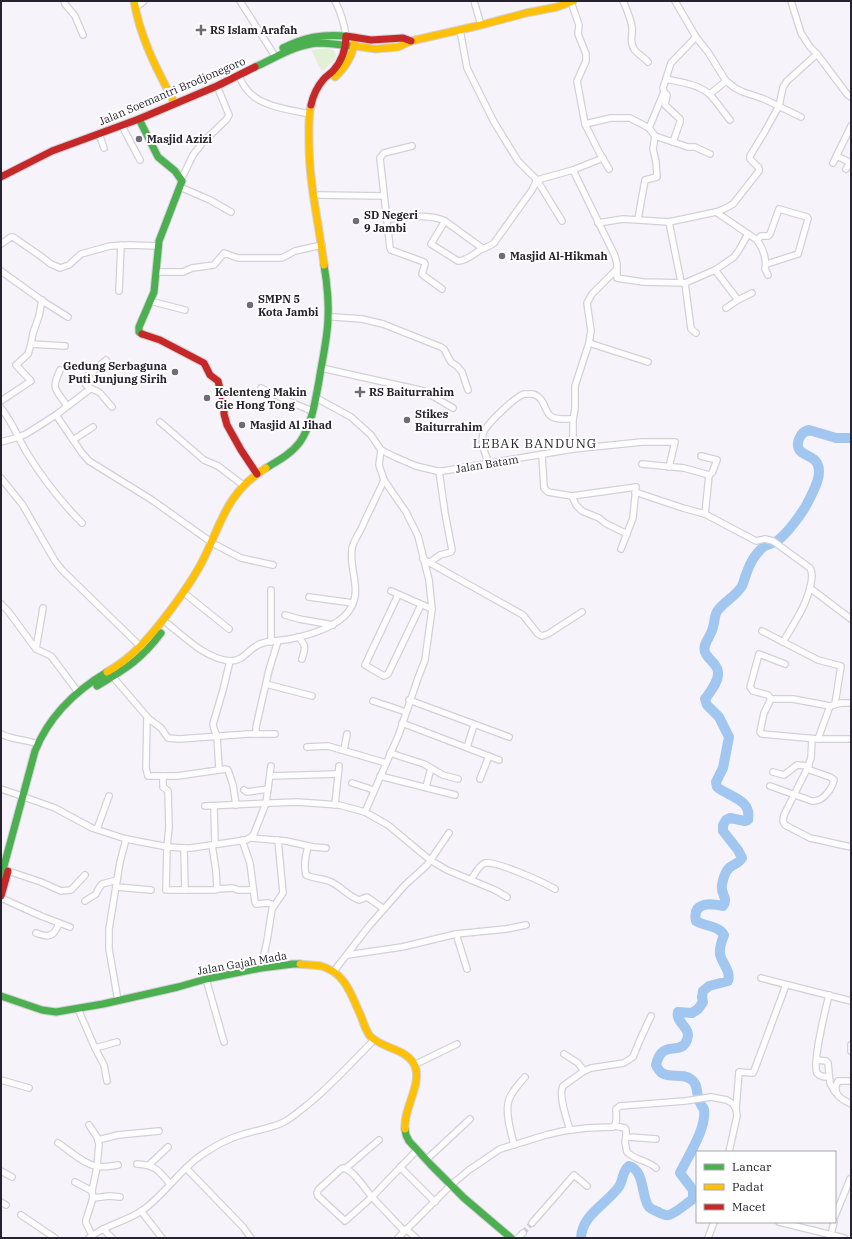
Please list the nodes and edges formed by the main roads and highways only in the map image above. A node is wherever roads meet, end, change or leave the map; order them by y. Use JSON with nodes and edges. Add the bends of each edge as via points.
{"nodes":[{"id":1,"x":572,"y":1,"type":"edge"},
{"id":2,"x":134,"y":4,"type":"edge"},
{"id":3,"x":556,"y":4,"type":"edge"},
{"id":4,"x":346,"y":36,"type":"junction"},
{"id":5,"x":355,"y":37,"type":"junction"},
{"id":6,"x":411,"y":41,"type":"junction"},
{"id":7,"x":346,"y":45,"type":"junction"},
{"id":8,"x":355,"y":46,"type":"junction"},
{"id":9,"x":174,"y":102,"type":"junction"},
{"id":10,"x":138,"y":117,"type":"junction"},
{"id":11,"x":1,"y":171,"type":"edge"},
{"id":12,"x":1,"y":177,"type":"edge"},
{"id":13,"x":331,"y":306,"type":"junction"},
{"id":14,"x":257,"y":474,"type":"junction"},
{"id":15,"x":214,"y":543,"type":"junction"},
{"id":16,"x":144,"y":649,"type":"junction"},
{"id":17,"x":24,"y":797,"type":"junction"},
{"id":18,"x":10,"y":853,"type":"junction"},
{"id":19,"x":1,"y":876,"type":"edge"},
{"id":20,"x":1,"y":897,"type":"edge"},
{"id":21,"x":1,"y":996,"type":"edge"},
{"id":22,"x":511,"y":1238,"type":"edge"}],
"edges":[{"from":1,"to":3,"type":"main road"},
{"from":2,"to":9,"type":"main road","via":[[143,35]]},
{"from":3,"to":6,"type":"main road"},
{"from":4,"to":5,"type":"main road","name":"Jalan Soemantri Brodjonegoro"},
{"from":4,"to":7,"type":"main road"},
{"from":4,"to":9,"type":"main road","name":"Jalan Soemantri Brodjonegoro","via":[[328,34],[295,42]]},
{"from":5,"to":6,"type":"main road","name":"Jalan Soemantri Brodjonegoro","via":[[370,40],[403,38]]},
{"from":5,"to":8,"type":"main road"},
{"from":6,"to":8,"type":"main road","name":"Jalan Soemantri Brodjonegoro","via":[[404,46],[387,48]]},
{"from":7,"to":8,"type":"main road","name":"Jalan Soemantri Brodjonegoro"},
{"from":7,"to":9,"type":"main road","name":"Jalan Soemantri Brodjonegoro","via":[[307,45],[217,86]]},
{"from":7,"to":13,"type":"main road","via":[[343,56],[318,89],[309,114],[311,183]]},
{"from":8,"to":13,"type":"main road","via":[[341,72],[329,82],[323,92],[315,118],[319,195],[333,286]]},
{"from":9,"to":10,"type":"main road","name":"Jalan Soemantri Brodjonegoro"},
{"from":10,"to":11,"type":"main road","via":[[77,137]]},
{"from":10,"to":12,"type":"main road","name":"Jalan Soemantri Brodjonegoro","via":[[122,126],[52,151]]},
{"from":10,"to":14,"type":"main road","via":[[158,157],[182,178],[158,246],[154,292],[139,332],[204,363],[210,376],[218,381],[227,425]]},
{"from":13,"to":14,"type":"main road","via":[[312,411],[304,435],[299,444],[284,457]]},
{"from":13,"to":15,"type":"main road","via":[[334,316],[332,340],[311,433],[300,451],[248,489],[234,507]]},
{"from":14,"to":15,"type":"main road","via":[[243,485],[229,504]]},
{"from":15,"to":16,"type":"main road"},
{"from":15,"to":16,"type":"main road","via":[[208,564],[188,596],[168,624]]},
{"from":16,"to":17,"type":"main road","via":[[127,668],[82,696],[58,720],[42,746]]},
{"from":16,"to":17,"type":"main road","via":[[95,679],[53,716],[37,744],[29,768]]},
{"from":17,"to":18,"type":"main road"},
{"from":18,"to":19,"type":"main road"},
{"from":18,"to":20,"type":"main road"},
{"from":21,"to":22,"type":"main road","name":"Jalan Gajah Mada","via":[[56,1012],[118,1001],[261,968],[298,964],[334,970],[346,983],[369,1035],[374,1040],[404,1054],[414,1065],[414,1088],[404,1126],[412,1145],[451,1185]]}]}
